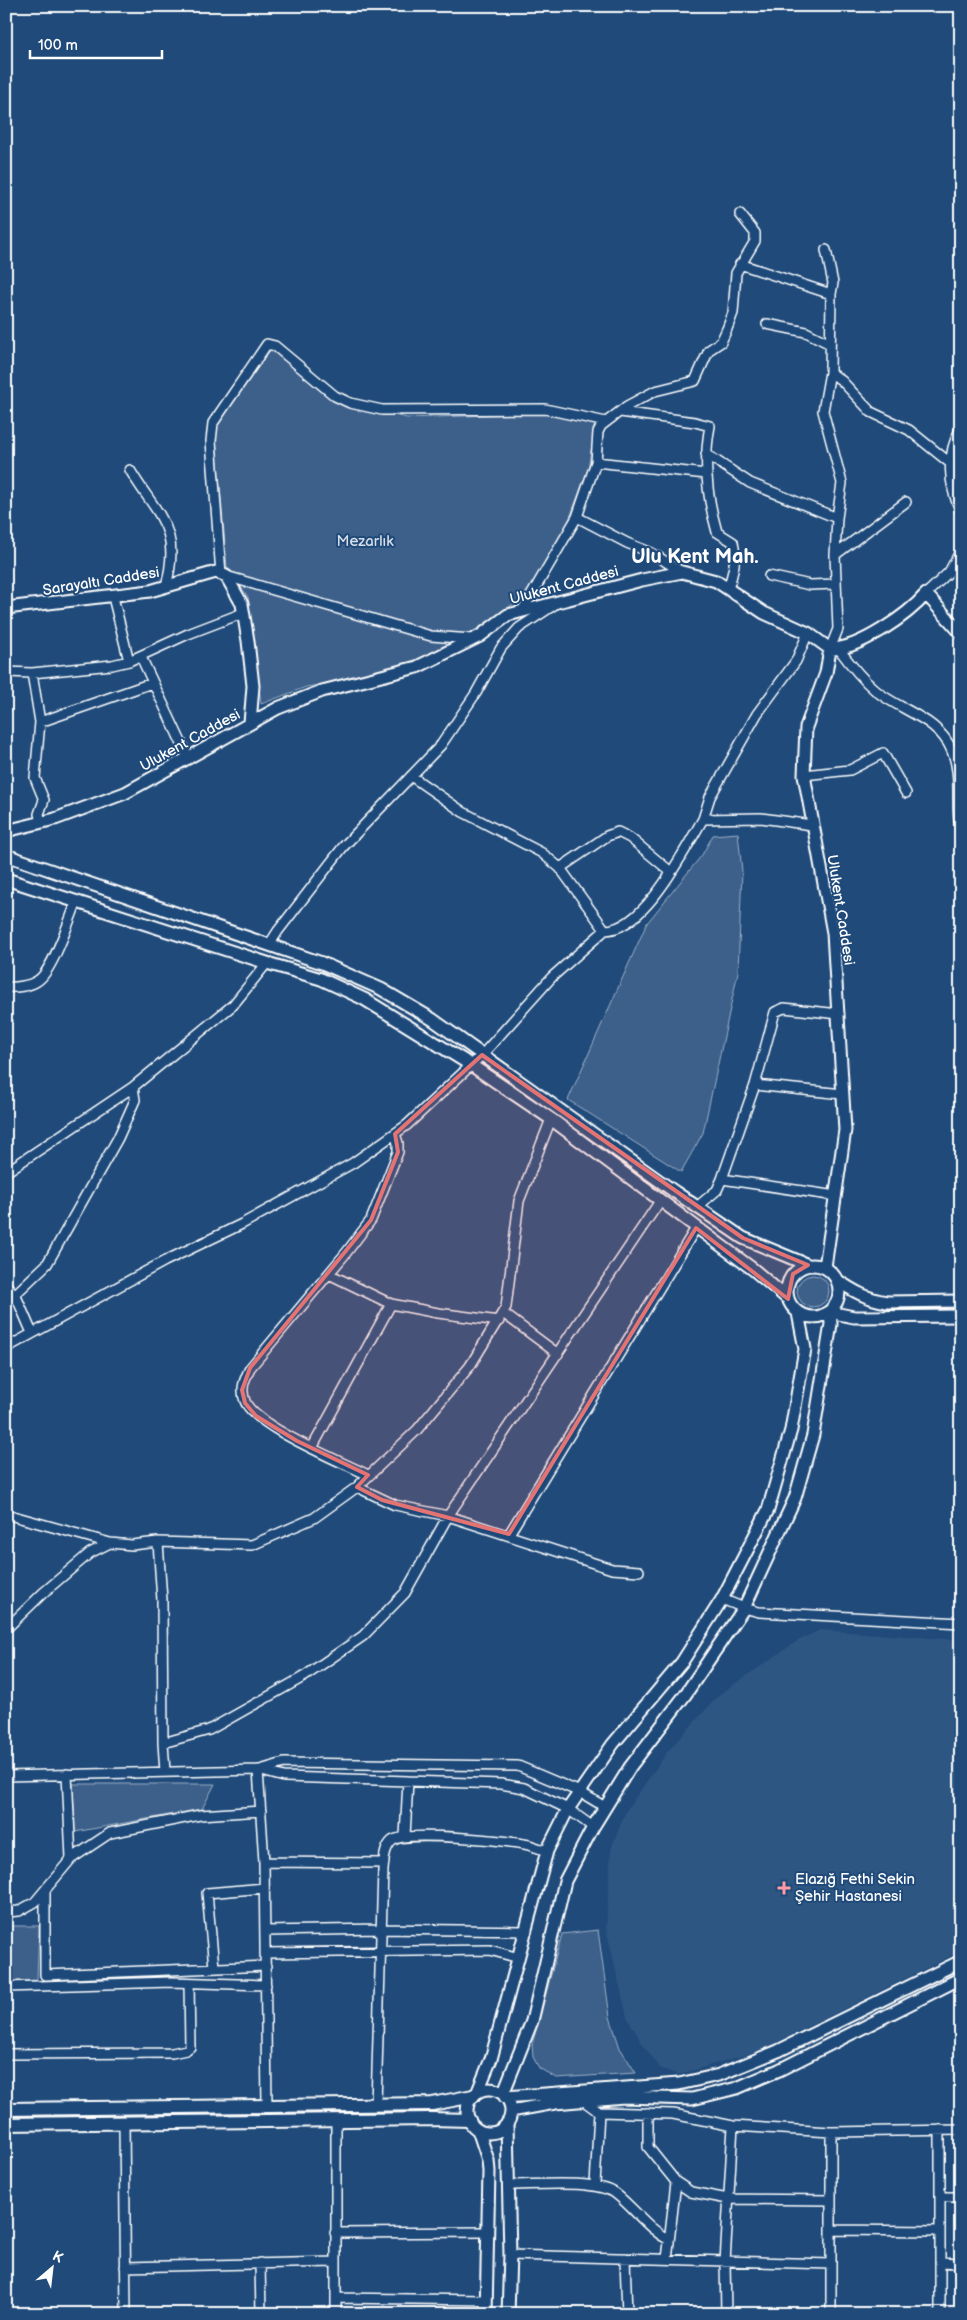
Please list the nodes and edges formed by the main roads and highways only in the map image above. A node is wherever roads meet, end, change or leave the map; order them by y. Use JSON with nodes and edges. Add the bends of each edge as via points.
{"nodes":[{"id":1,"x":475,"y":2094,"type":"road end"},
{"id":2,"x":6,"y":2109,"type":"edge"},
{"id":3,"x":468,"y":2120,"type":"road end"},
{"id":4,"x":6,"y":2124,"type":"edge"}],
"edges":[{"from":1,"to":2,"type":"main road","via":[[432,2104]]},
{"from":3,"to":4,"type":"main road"}]}
